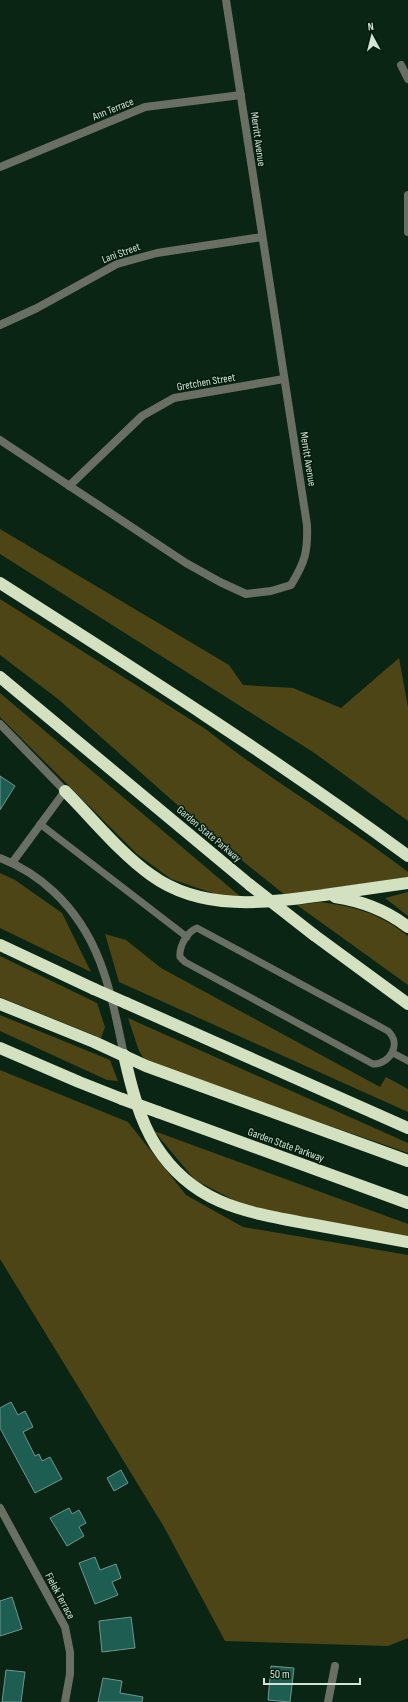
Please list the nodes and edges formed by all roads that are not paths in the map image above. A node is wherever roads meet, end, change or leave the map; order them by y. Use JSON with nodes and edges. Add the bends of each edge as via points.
{"nodes":[{"id":1,"x":226,"y":0,"type":"edge"},
{"id":2,"x":401,"y":64,"type":"dead end"},
{"id":3,"x":408,"y":79,"type":"edge"},
{"id":4,"x":241,"y":95,"type":"junction"},
{"id":5,"x":0,"y":167,"type":"edge"},
{"id":6,"x":408,"y":195,"type":"edge"},
{"id":7,"x":408,"y":232,"type":"edge"},
{"id":8,"x":262,"y":237,"type":"junction"},
{"id":9,"x":0,"y":325,"type":"edge"},
{"id":10,"x":284,"y":379,"type":"junction"},
{"id":11,"x":0,"y":440,"type":"edge"},
{"id":12,"x":69,"y":486,"type":"junction"},
{"id":13,"x":0,"y":583,"type":"edge"},
{"id":14,"x":0,"y":677,"type":"edge"},
{"id":15,"x":0,"y":724,"type":"edge"},
{"id":16,"x":65,"y":791,"type":"junction"},
{"id":17,"x":40,"y":824,"type":"junction"},
{"id":18,"x":408,"y":856,"type":"edge"},
{"id":19,"x":0,"y":858,"type":"edge"},
{"id":20,"x":12,"y":863,"type":"junction"},
{"id":21,"x":408,"y":883,"type":"edge"},
{"id":22,"x":324,"y":895,"type":"junction"},
{"id":23,"x":408,"y":927,"type":"edge"},
{"id":24,"x":187,"y":937,"type":"junction"},
{"id":25,"x":0,"y":945,"type":"edge"},
{"id":26,"x":0,"y":1004,"type":"edge"},
{"id":27,"x":408,"y":1004,"type":"edge"},
{"id":28,"x":0,"y":1048,"type":"edge"},
{"id":29,"x":393,"y":1053,"type":"junction"},
{"id":30,"x":124,"y":1055,"type":"junction"},
{"id":31,"x":408,"y":1061,"type":"edge"},
{"id":32,"x":408,"y":1128,"type":"edge"},
{"id":33,"x":408,"y":1161,"type":"edge"},
{"id":34,"x":408,"y":1203,"type":"edge"},
{"id":35,"x":408,"y":1242,"type":"edge"},
{"id":36,"x":0,"y":1508,"type":"edge"},
{"id":37,"x":336,"y":1666,"type":"dead end"},
{"id":38,"x":65,"y":1702,"type":"edge"},
{"id":39,"x":328,"y":1702,"type":"edge"}],
"edges":[{"from":1,"to":4,"type":"street","name":"Merritt Avenue"},
{"from":2,"to":3,"type":"street"},
{"from":4,"to":5,"type":"street","name":"Ann Terrace","via":[[145,108]]},
{"from":4,"to":8,"type":"street","name":"Merritt Avenue"},
{"from":6,"to":7,"type":"street"},
{"from":8,"to":9,"type":"street","name":"Lani Street","via":[[157,253],[117,264],[37,308]]},
{"from":8,"to":10,"type":"street","name":"Merritt Avenue"},
{"from":10,"to":12,"type":"street","name":"Gretchen Street","via":[[174,398],[142,416]]},
{"from":10,"to":12,"type":"street","name":"Merritt Avenue","via":[[308,544],[303,566],[291,585],[246,594],[186,563]]},
{"from":11,"to":12,"type":"street","name":"Merritt Avenue"},
{"from":13,"to":18,"type":"highway","via":[[245,742]]},
{"from":14,"to":27,"type":"highway","name":"Garden State Parkway","bridge":true,"via":[[250,884]]},
{"from":15,"to":16,"type":"street"},
{"from":16,"to":17,"type":"street"},
{"from":16,"to":22,"type":"highway","via":[[130,857],[151,875],[174,888],[233,903],[274,902]]},
{"from":17,"to":20,"type":"street"},
{"from":17,"to":24,"type":"lane"},
{"from":19,"to":20,"type":"street"},
{"from":20,"to":30,"type":"street","via":[[37,878],[60,898],[89,935],[108,986]]},
{"from":21,"to":22,"type":"highway"},
{"from":22,"to":23,"type":"highway","via":[[367,904]]},
{"from":24,"to":29,"type":"lane","via":[[193,930],[202,929],[388,1031],[392,1034]]},
{"from":24,"to":29,"type":"lane","via":[[180,952],[180,957],[185,962],[372,1064],[386,1061]]},
{"from":25,"to":32,"type":"highway","bridge":true},
{"from":26,"to":30,"type":"highway"},
{"from":28,"to":34,"type":"highway","name":"Garden State Parkway","bridge":true,"via":[[122,1099]]},
{"from":29,"to":31,"type":"lane"},
{"from":30,"to":33,"type":"highway","via":[[160,1071]]},
{"from":30,"to":35,"type":"highway","via":[[139,1109],[156,1146],[173,1168],[202,1192],[248,1212]]},
{"from":36,"to":38,"type":"street","name":"Fielek Terrace","via":[[65,1627],[70,1652],[70,1674]]},
{"from":37,"to":39,"type":"street"}]}
